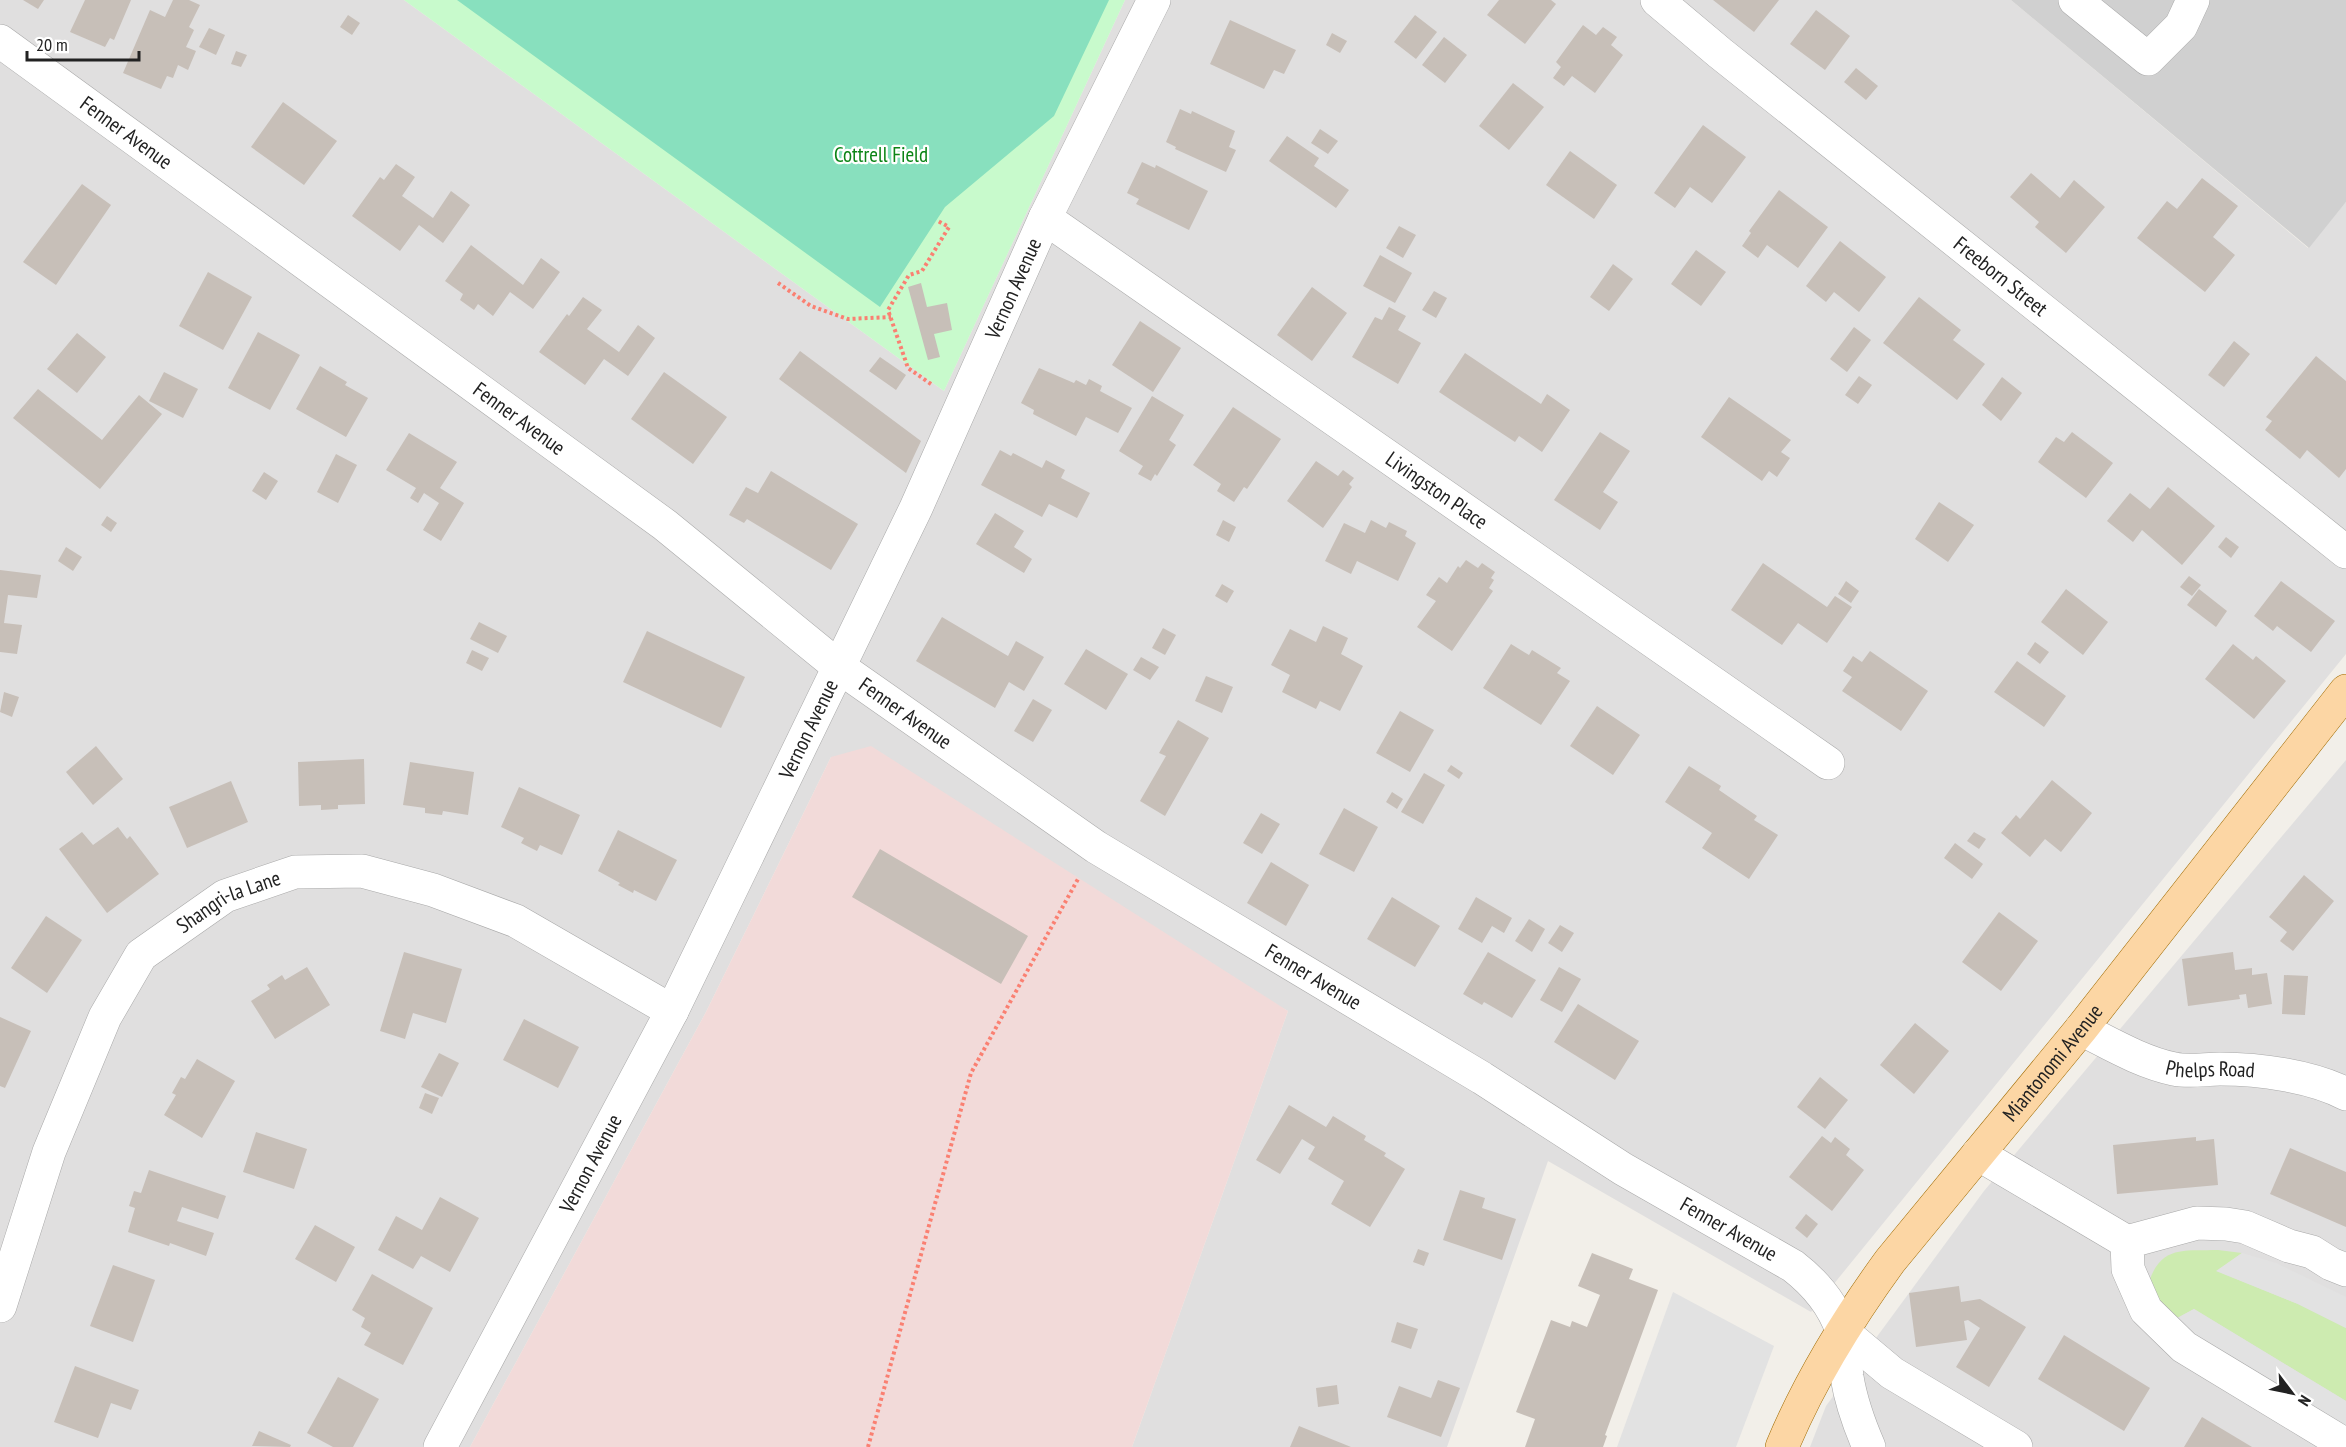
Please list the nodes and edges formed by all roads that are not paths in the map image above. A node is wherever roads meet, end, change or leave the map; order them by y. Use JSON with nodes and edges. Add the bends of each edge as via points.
{"nodes":[{"id":1,"x":1154,"y":0,"type":"edge"},
{"id":2,"x":1657,"y":0,"type":"edge"},
{"id":3,"x":2075,"y":0,"type":"edge"},
{"id":4,"x":2193,"y":0,"type":"edge"},
{"id":5,"x":0,"y":41,"type":"edge"},
{"id":6,"x":1045,"y":218,"type":"junction"},
{"id":7,"x":2346,"y":552,"type":"edge"},
{"id":8,"x":839,"y":667,"type":"junction"},
{"id":9,"x":2346,"y":691,"type":"edge"},
{"id":10,"x":1828,"y":763,"type":"dead end"},
{"id":11,"x":672,"y":1011,"type":"junction"},
{"id":12,"x":2081,"y":1029,"type":"junction"},
{"id":13,"x":2346,"y":1094,"type":"edge"},
{"id":14,"x":1978,"y":1154,"type":"junction"},
{"id":15,"x":2127,"y":1242,"type":"junction"},
{"id":16,"x":2346,"y":1270,"type":"edge"},
{"id":17,"x":0,"y":1306,"type":"edge"},
{"id":18,"x":1842,"y":1332,"type":"junction"},
{"id":19,"x":2346,"y":1445,"type":"edge"},
{"id":20,"x":440,"y":1447,"type":"edge"},
{"id":21,"x":1782,"y":1447,"type":"edge"},
{"id":22,"x":1869,"y":1447,"type":"edge"},
{"id":23,"x":2016,"y":1447,"type":"edge"}],
"edges":[{"from":1,"to":6,"type":"street","name":"Vernon Avenue"},
{"from":2,"to":7,"type":"street","name":"Freeborn Street"},
{"from":3,"to":4,"type":"street","via":[[2148,58],[2181,26]]},
{"from":5,"to":8,"type":"street","name":"Fenner Avenue","via":[[664,525]]},
{"from":6,"to":8,"type":"street","name":"Vernon Avenue","via":[[916,508]]},
{"from":6,"to":10,"type":"street","name":"Livingston Place"},
{"from":8,"to":11,"type":"street","name":"Vernon Avenue"},
{"from":8,"to":18,"type":"street","name":"Fenner Avenue","via":[[1096,847],[1482,1078],[1623,1169],[1792,1266],[1823,1295]]},
{"from":9,"to":12,"type":"main road","name":"Miantonomi Avenue"},
{"from":11,"to":17,"type":"street","name":"Shangri-la Lane","via":[[516,921],[433,890],[372,874],[296,872],[225,897],[141,955],[105,1017],[49,1152]]},
{"from":11,"to":20,"type":"street","name":"Vernon Avenue"},
{"from":12,"to":13,"type":"street","name":"Phelps Road","via":[[2135,1056],[2176,1069],[2254,1071],[2308,1080]]},
{"from":12,"to":14,"type":"main road","name":"Miantonomi Avenue"},
{"from":14,"to":15,"type":"street"},
{"from":14,"to":18,"type":"main road","name":"Miantonomi Avenue","via":[[1890,1261]]},
{"from":15,"to":16,"type":"street","via":[[2198,1223],[2226,1224],[2245,1227],[2312,1252]]},
{"from":15,"to":19,"type":"street","via":[[2128,1269],[2146,1310],[2184,1347]]},
{"from":18,"to":21,"type":"main road","name":"Miantonomi Avenue","via":[[1800,1403]]},
{"from":18,"to":22,"type":"street","via":[[1856,1418]]},
{"from":18,"to":23,"type":"street","via":[[1892,1373]]}]}
